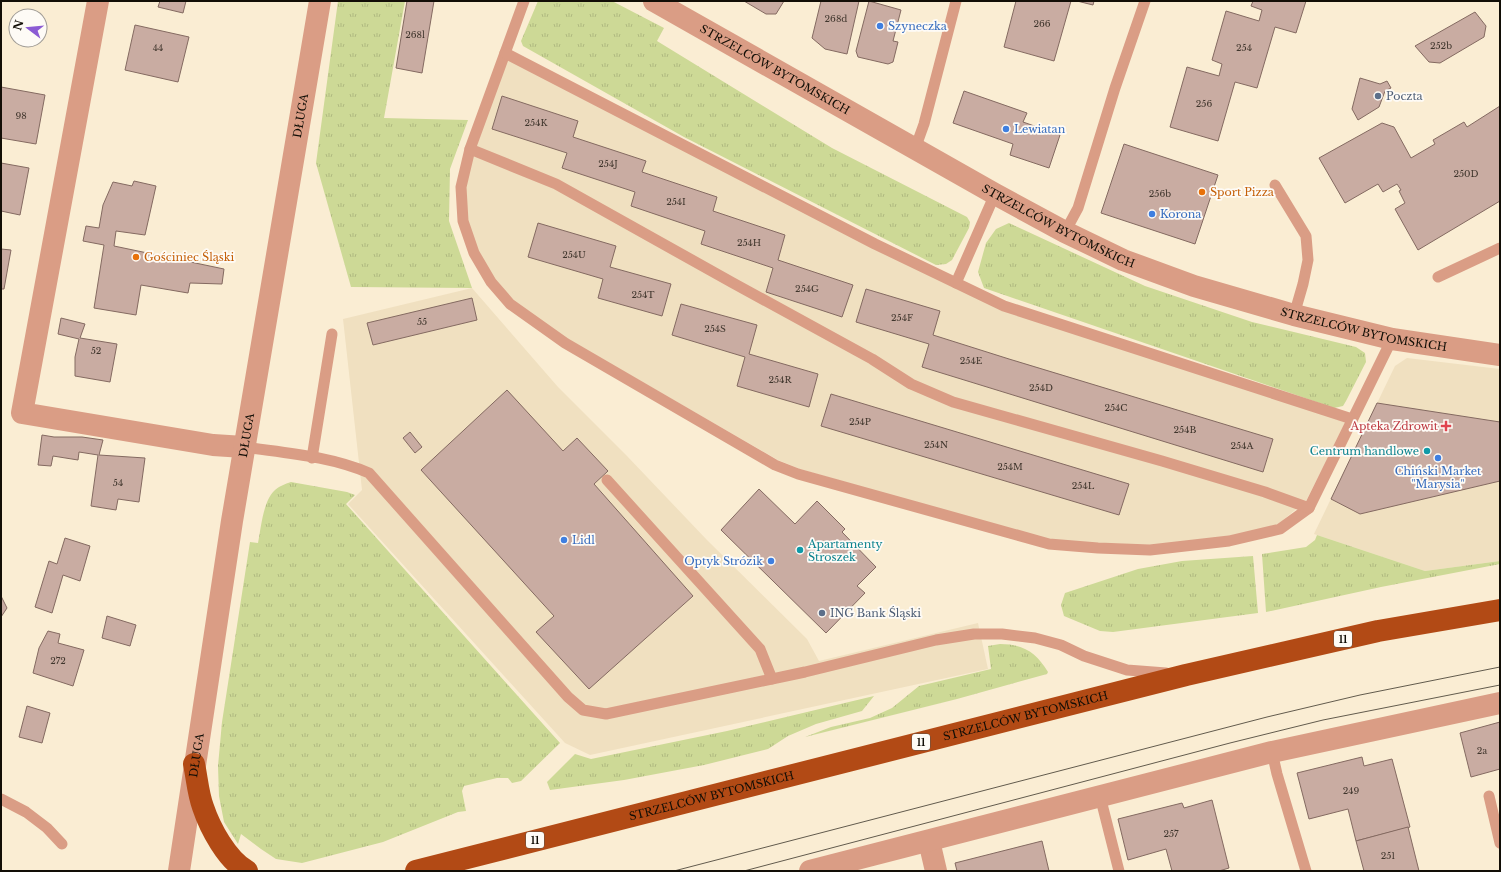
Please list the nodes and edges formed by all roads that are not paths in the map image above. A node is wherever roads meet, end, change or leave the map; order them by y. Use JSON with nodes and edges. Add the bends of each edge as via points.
{"nodes":[{"id":1,"x":98,"y":1,"type":"edge"},
{"id":2,"x":320,"y":1,"type":"edge"},
{"id":3,"x":524,"y":1,"type":"edge"},
{"id":4,"x":654,"y":1,"type":"edge"},
{"id":5,"x":956,"y":1,"type":"edge"},
{"id":6,"x":1145,"y":1,"type":"edge"},
{"id":7,"x":506,"y":53,"type":"junction"},
{"id":8,"x":915,"y":149,"type":"junction"},
{"id":9,"x":470,"y":150,"type":"junction"},
{"id":10,"x":1275,"y":185,"type":"dead end"},
{"id":11,"x":995,"y":194,"type":"junction"},
{"id":12,"x":1065,"y":232,"type":"junction"},
{"id":13,"x":1500,"y":248,"type":"edge"},
{"id":14,"x":1438,"y":277,"type":"dead end"},
{"id":15,"x":956,"y":283,"type":"junction"},
{"id":16,"x":1294,"y":314,"type":"junction"},
{"id":17,"x":332,"y":334,"type":"dead end"},
{"id":18,"x":1392,"y":338,"type":"junction"},
{"id":19,"x":1500,"y":355,"type":"edge"},
{"id":20,"x":1352,"y":419,"type":"junction"},
{"id":21,"x":244,"y":447,"type":"junction"},
{"id":22,"x":312,"y":458,"type":"junction"},
{"id":23,"x":607,"y":480,"type":"dead end"},
{"id":24,"x":1309,"y":508,"type":"junction"},
{"id":25,"x":1500,"y":610,"type":"edge"},
{"id":26,"x":1186,"y":675,"type":"junction"},
{"id":27,"x":772,"y":679,"type":"junction"},
{"id":28,"x":1500,"y":703,"type":"edge"},
{"id":29,"x":1272,"y":752,"type":"junction"},
{"id":30,"x":194,"y":764,"type":"junction"},
{"id":31,"x":1100,"y":796,"type":"junction"},
{"id":32,"x":1488,"y":796,"type":"dead end"},
{"id":33,"x":1,"y":799,"type":"edge"},
{"id":34,"x":928,"y":841,"type":"junction"},
{"id":35,"x":1500,"y":843,"type":"edge"},
{"id":36,"x":62,"y":844,"type":"dead end"},
{"id":37,"x":178,"y":871,"type":"edge"},
{"id":38,"x":247,"y":871,"type":"edge"},
{"id":39,"x":416,"y":871,"type":"edge"},
{"id":40,"x":810,"y":871,"type":"edge"},
{"id":41,"x":936,"y":871,"type":"edge"},
{"id":42,"x":1119,"y":871,"type":"edge"},
{"id":43,"x":1306,"y":871,"type":"edge"}],
"edges":[{"from":1,"to":21,"type":"street","via":[[22,414],[213,445]]},
{"from":2,"to":21,"type":"street","name":"DŁUGA"},
{"from":3,"to":7,"type":"lane"},
{"from":4,"to":8,"type":"street","name":"STRZELCÓW BYTOMSKICH"},
{"from":5,"to":8,"type":"lane"},
{"from":6,"to":12,"type":"lane","via":[[1114,88],[1078,208]]},
{"from":7,"to":9,"type":"lane"},
{"from":7,"to":15,"type":"lane","via":[[874,244]]},
{"from":8,"to":11,"type":"street","name":"STRZELCÓW BYTOMSKICH"},
{"from":9,"to":24,"type":"lane","via":[[556,184],[872,358],[911,384],[953,402],[1162,461]]},
{"from":9,"to":24,"type":"lane","via":[[461,186],[463,221],[474,253],[490,282],[510,304],[564,343],[775,465],[798,474],[1049,544],[1084,547],[1150,550],[1229,541],[1280,529]]},
{"from":10,"to":16,"type":"lane","via":[[1306,236],[1308,260]]},
{"from":11,"to":12,"type":"street","name":"STRZELCÓW BYTOMSKICH"},
{"from":11,"to":15,"type":"lane"},
{"from":12,"to":16,"type":"street","name":"STRZELCÓW BYTOMSKICH","via":[[1124,260],[1194,286]]},
{"from":13,"to":14,"type":"lane"},
{"from":15,"to":20,"type":"lane","via":[[1004,306]]},
{"from":16,"to":18,"type":"street","name":"STRZELCÓW BYTOMSKICH"},
{"from":17,"to":22,"type":"lane"},
{"from":18,"to":19,"type":"street","name":"STRZELCÓW BYTOMSKICH"},
{"from":18,"to":20,"type":"lane"},
{"from":20,"to":24,"type":"lane"},
{"from":21,"to":22,"type":"lane"},
{"from":21,"to":30,"type":"street","name":"DŁUGA"},
{"from":22,"to":27,"type":"lane","via":[[354,466],[368,473],[568,697],[583,710],[606,714]]},
{"from":23,"to":27,"type":"lane","via":[[760,649]]},
{"from":25,"to":26,"type":"highway","name":"STRZELCÓW BYTOMSKICH","number":"11","via":[[1378,631]]},
{"from":26,"to":27,"type":"lane","via":[[1127,670],[1035,638],[974,634],[936,640]]},
{"from":26,"to":39,"type":"highway","name":"STRZELCÓW BYTOMSKICH","number":"11"},
{"from":28,"to":29,"type":"street"},
{"from":29,"to":31,"type":"street"},
{"from":29,"to":43,"type":"lane"},
{"from":30,"to":37,"type":"street","name":"DŁUGA"},
{"from":30,"to":38,"type":"highway","via":[[203,807],[219,841],[239,867]]},
{"from":31,"to":34,"type":"street"},
{"from":31,"to":42,"type":"lane"},
{"from":32,"to":35,"type":"lane"},
{"from":33,"to":36,"type":"lane","via":[[26,812]]},
{"from":34,"to":40,"type":"street"},
{"from":34,"to":41,"type":"street"}]}
